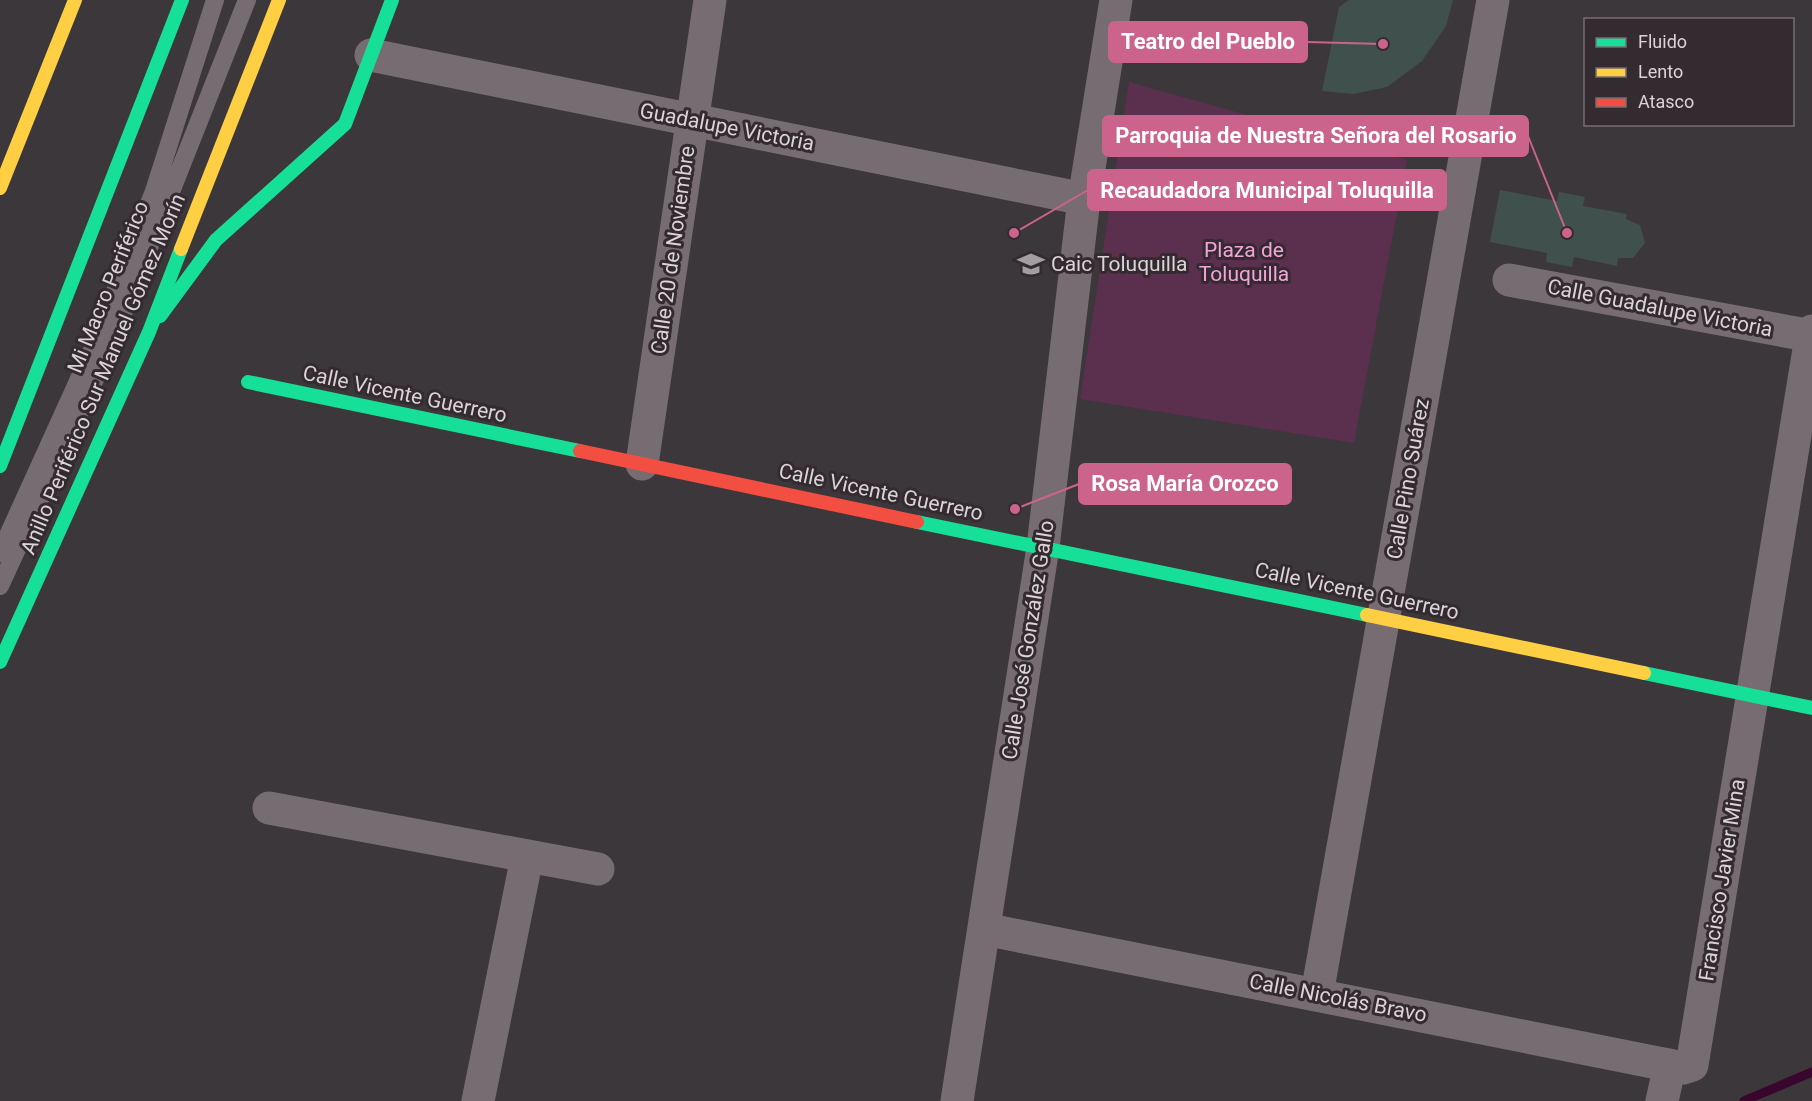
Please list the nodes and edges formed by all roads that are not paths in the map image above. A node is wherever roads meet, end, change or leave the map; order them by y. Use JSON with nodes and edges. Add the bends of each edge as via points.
{"nodes":[{"id":1,"x":75,"y":0,"type":"edge"},
{"id":2,"x":182,"y":0,"type":"edge"},
{"id":3,"x":215,"y":0,"type":"edge"},
{"id":4,"x":247,"y":0,"type":"edge"},
{"id":5,"x":279,"y":0,"type":"edge"},
{"id":6,"x":392,"y":0,"type":"edge"},
{"id":7,"x":710,"y":0,"type":"edge"},
{"id":8,"x":1116,"y":0,"type":"edge"},
{"id":9,"x":1493,"y":0,"type":"edge"},
{"id":10,"x":371,"y":55,"type":"junction"},
{"id":11,"x":692,"y":120,"type":"junction"},
{"id":12,"x":4,"y":170,"type":"edge"},
{"id":13,"x":0,"y":188,"type":"edge"},
{"id":14,"x":1084,"y":199,"type":"junction"},
{"id":15,"x":1509,"y":280,"type":"dead end"},
{"id":16,"x":149,"y":332,"type":"junction"},
{"id":17,"x":1812,"y":334,"type":"edge"},
{"id":18,"x":248,"y":382,"type":"dead end"},
{"id":19,"x":642,"y":464,"type":"junction"},
{"id":20,"x":0,"y":466,"type":"edge"},
{"id":21,"x":1043,"y":547,"type":"junction"},
{"id":22,"x":0,"y":553,"type":"edge"},
{"id":23,"x":0,"y":586,"type":"edge"},
{"id":24,"x":1383,"y":618,"type":"junction"},
{"id":25,"x":0,"y":663,"type":"edge"},
{"id":26,"x":1752,"y":695,"type":"junction"},
{"id":27,"x":1812,"y":708,"type":"edge"},
{"id":28,"x":269,"y":808,"type":"dead end"},
{"id":29,"x":527,"y":857,"type":"junction"},
{"id":30,"x":598,"y":869,"type":"dead end"},
{"id":31,"x":984,"y":929,"type":"junction"},
{"id":32,"x":1317,"y":994,"type":"junction"},
{"id":33,"x":1681,"y":1065,"type":"junction"},
{"id":34,"x":478,"y":1101,"type":"edge"},
{"id":35,"x":957,"y":1101,"type":"edge"},
{"id":36,"x":1662,"y":1101,"type":"edge"}],
"edges":[{"from":1,"to":12,"type":"main road"},
{"from":2,"to":20,"type":"main road"},
{"from":3,"to":22,"type":"lane","name":"Mi Macro Periférico","via":[[154,191],[93,348]]},
{"from":4,"to":23,"type":"lane","name":"Mi Macro Periférico","via":[[108,351]]},
{"from":5,"to":16,"type":"main road","name":"Anillo Periférico Sur Manuel Gómez Morín"},
{"from":6,"to":10,"type":"main road"},
{"from":7,"to":11,"type":"street","name":"Calle 20 de Noviembre"},
{"from":8,"to":14,"type":"street","name":"Calle José González Gallo"},
{"from":9,"to":24,"type":"street","name":"Calle Pino Suárez"},
{"from":10,"to":11,"type":"street","name":"Guadalupe Victoria"},
{"from":10,"to":16,"type":"main road","via":[[345,124],[216,240]]},
{"from":11,"to":14,"type":"street","name":"Guadalupe Victoria"},
{"from":11,"to":19,"type":"street","name":"Calle 20 de Noviembre"},
{"from":12,"to":13,"type":"main road"},
{"from":14,"to":21,"type":"street","name":"Calle José González Gallo"},
{"from":15,"to":17,"type":"street","name":"Calle Guadalupe Victoria"},
{"from":16,"to":25,"type":"main road","name":"Anillo Periférico Sur Manuel Gómez Morín"},
{"from":17,"to":26,"type":"street","name":"Francisco Javier Mina"},
{"from":18,"to":19,"type":"main road","name":"Calle Vicente Guerrero"},
{"from":19,"to":21,"type":"main road","name":"Calle Vicente Guerrero"},
{"from":21,"to":24,"type":"main road","name":"Calle Vicente Guerrero"},
{"from":21,"to":31,"type":"street","name":"Calle José González Gallo"},
{"from":24,"to":26,"type":"main road","name":"Calle Vicente Guerrero"},
{"from":24,"to":32,"type":"street","name":"Calle Pino Suárez"},
{"from":26,"to":27,"type":"main road","name":"Calle Vicente Guerrero"},
{"from":26,"to":33,"type":"street","name":"Francisco Javier Mina"},
{"from":28,"to":29,"type":"street"},
{"from":29,"to":30,"type":"street"},
{"from":29,"to":34,"type":"street"},
{"from":31,"to":32,"type":"street","name":"Calle Nicolás Bravo"},
{"from":31,"to":35,"type":"street","name":"Calle José González Gallo"},
{"from":32,"to":33,"type":"street","name":"Calle Nicolás Bravo"},
{"from":33,"to":36,"type":"street","name":"Francisco Javier Mina"}]}
